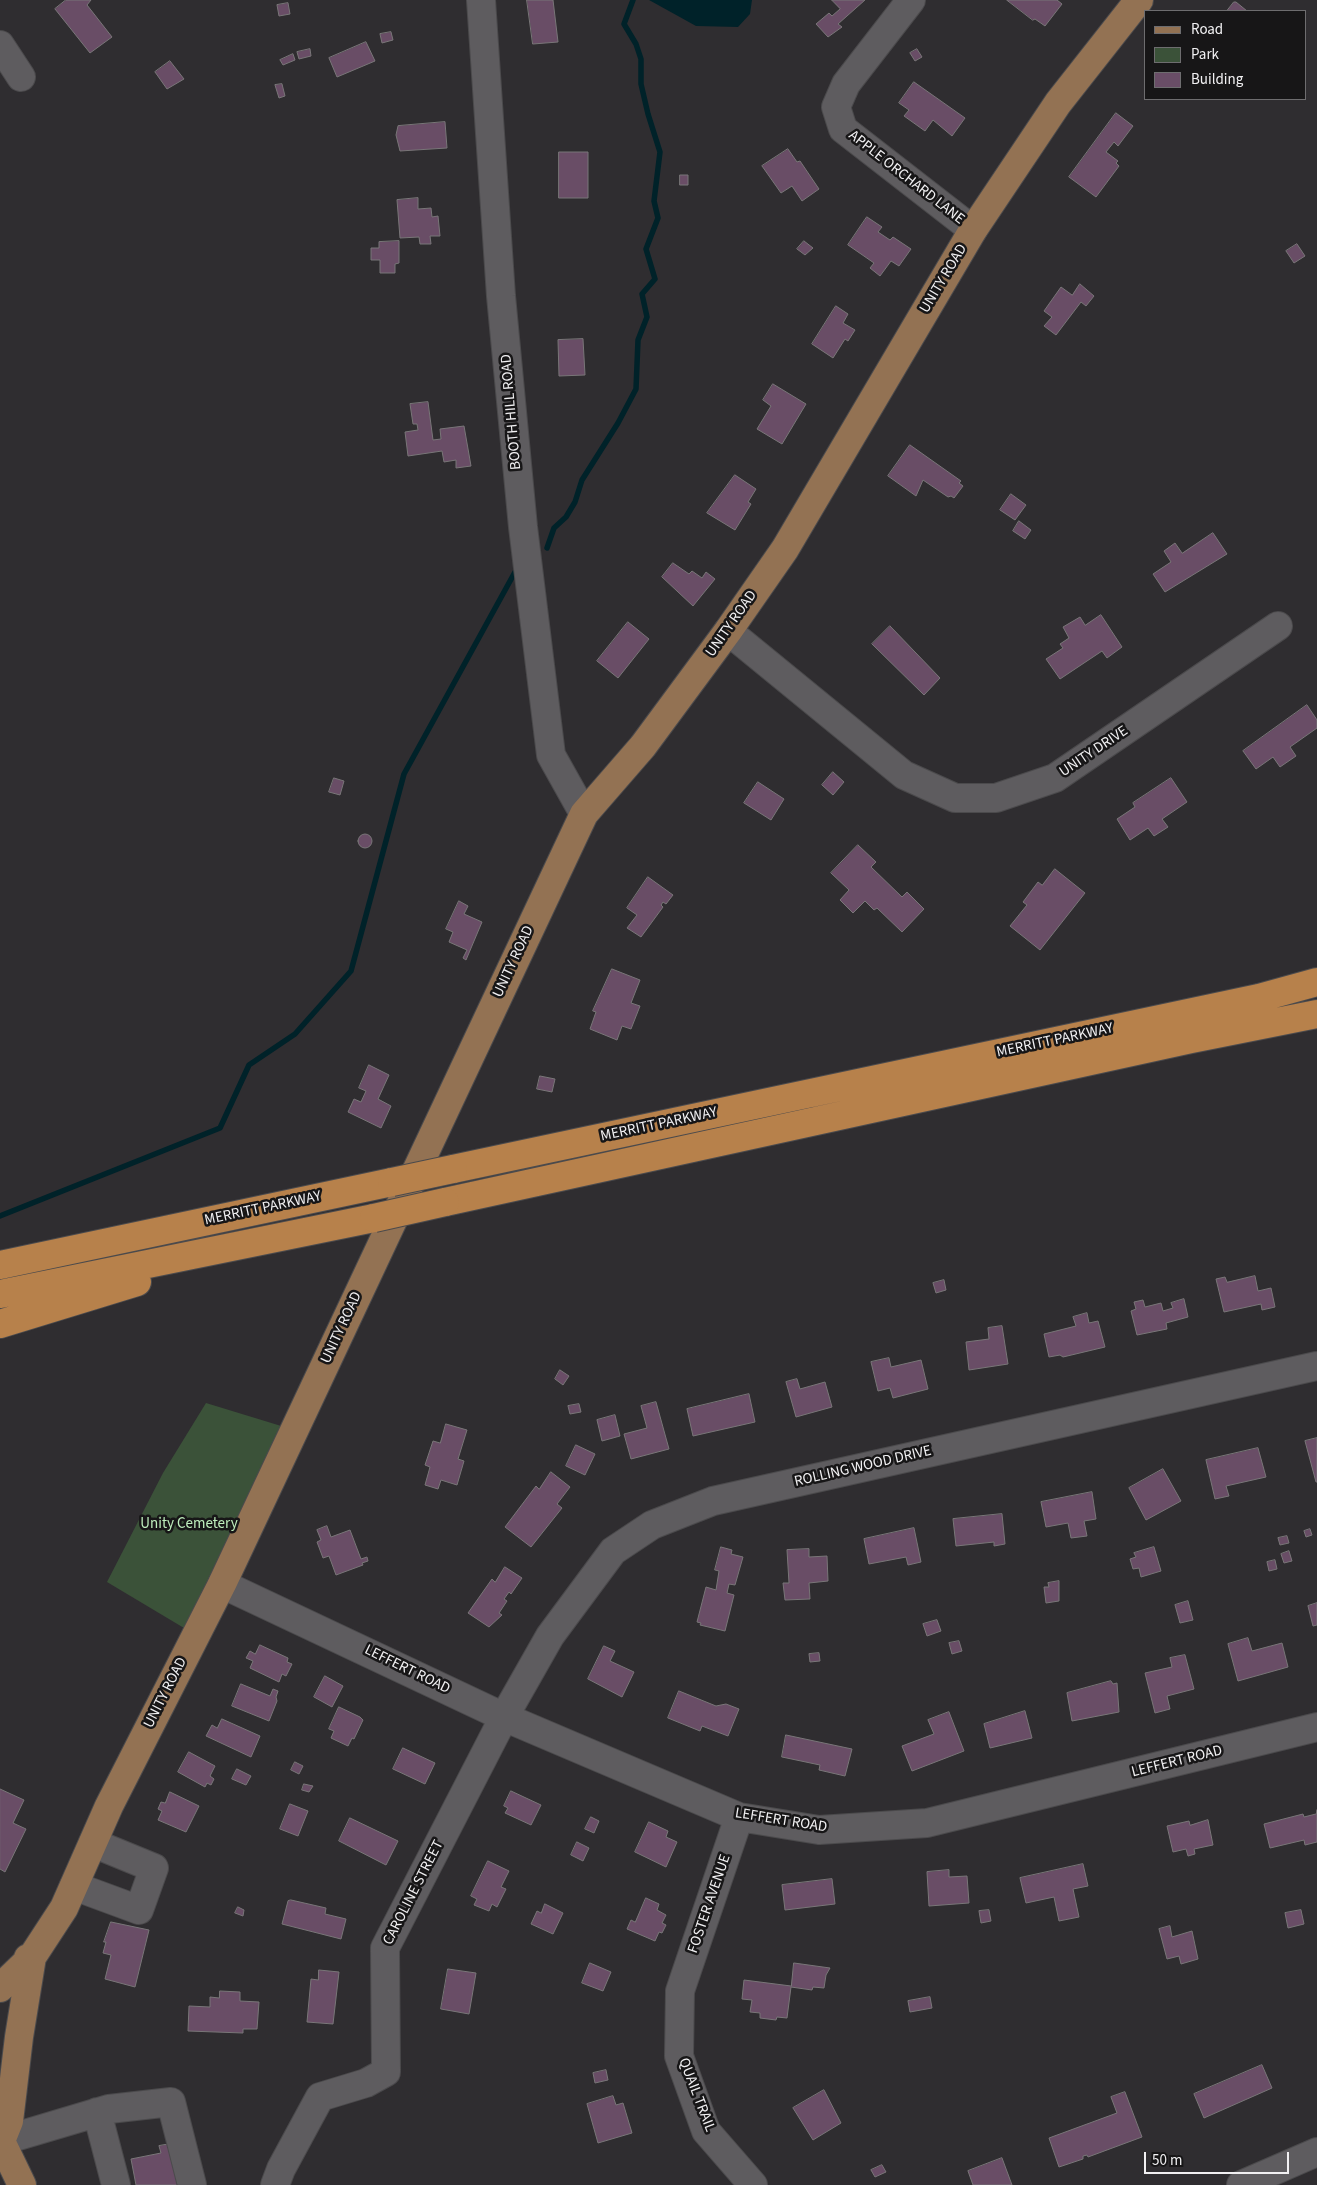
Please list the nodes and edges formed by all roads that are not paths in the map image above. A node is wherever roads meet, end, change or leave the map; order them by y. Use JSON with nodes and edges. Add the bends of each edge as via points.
{"nodes":[{"id":1,"x":481,"y":0,"type":"edge"},
{"id":2,"x":911,"y":0,"type":"edge"},
{"id":3,"x":1139,"y":0,"type":"edge"},
{"id":4,"x":0,"y":45,"type":"edge"},
{"id":5,"x":21,"y":77,"type":"dead end"},
{"id":6,"x":973,"y":230,"type":"junction"},
{"id":7,"x":1278,"y":626,"type":"dead end"},
{"id":8,"x":728,"y":631,"type":"junction"},
{"id":9,"x":584,"y":814,"type":"junction"},
{"id":10,"x":1317,"y":982,"type":"edge"},
{"id":11,"x":1317,"y":1014,"type":"edge"},
{"id":12,"x":286,"y":1236,"type":"junction"},
{"id":13,"x":0,"y":1265,"type":"edge"},
{"id":14,"x":0,"y":1294,"type":"edge"},
{"id":15,"x":0,"y":1324,"type":"edge"},
{"id":16,"x":1317,"y":1366,"type":"edge"},
{"id":17,"x":222,"y":1584,"type":"junction"},
{"id":18,"x":504,"y":1717,"type":"junction"},
{"id":19,"x":1317,"y":1727,"type":"edge"},
{"id":20,"x":739,"y":1817,"type":"junction"},
{"id":21,"x":93,"y":1843,"type":"junction"},
{"id":22,"x":74,"y":1886,"type":"junction"},
{"id":23,"x":32,"y":1957,"type":"junction"},
{"id":24,"x":0,"y":1966,"type":"edge"},
{"id":25,"x":0,"y":1988,"type":"edge"},
{"id":26,"x":680,"y":1991,"type":"joint"},
{"id":27,"x":97,"y":2112,"type":"junction"},
{"id":28,"x":0,"y":2140,"type":"edge"},
{"id":29,"x":1317,"y":2152,"type":"edge"},
{"id":30,"x":22,"y":2185,"type":"edge"},
{"id":31,"x":116,"y":2185,"type":"edge"},
{"id":32,"x":192,"y":2185,"type":"edge"},
{"id":33,"x":275,"y":2185,"type":"edge"},
{"id":34,"x":753,"y":2185,"type":"edge"},
{"id":35,"x":1241,"y":2185,"type":"edge"}],
"edges":[{"from":1,"to":9,"type":"street","name":"BOOTH HILL ROAD","via":[[504,325],[523,526],[548,735],[551,755]]},
{"from":2,"to":6,"type":"street","name":"APPLE ORCHARD LANE","via":[[846,84],[836,107],[844,130]]},
{"from":3,"to":6,"type":"main road","name":"UNITY ROAD","via":[[1058,103]]},
{"from":4,"to":5,"type":"street"},
{"from":6,"to":8,"type":"main road","name":"UNITY ROAD","via":[[785,548]]},
{"from":7,"to":8,"type":"street","name":"UNITY DRIVE","via":[[1055,778],[996,798],[954,798],[904,775]]},
{"from":8,"to":9,"type":"main road","name":"UNITY ROAD","via":[[643,746]]},
{"from":9,"to":17,"type":"main road","name":"UNITY ROAD"},
{"from":10,"to":13,"type":"highway","name":"MERRITT PARKWAY","bridge":true,"via":[[1259,998]]},
{"from":11,"to":12,"type":"highway","name":"MERRITT PARKWAY","bridge":true},
{"from":12,"to":14,"type":"highway","name":"MERRITT PARKWAY"},
{"from":12,"to":15,"type":"highway"},
{"from":16,"to":18,"type":"street","name":"ROLLING WOOD DRIVE","via":[[713,1501],[652,1525],[613,1551],[550,1636]]},
{"from":17,"to":18,"type":"street","name":"LEFFERT ROAD"},
{"from":17,"to":21,"type":"main road","name":"UNITY ROAD"},
{"from":18,"to":20,"type":"street","name":"LEFFERT ROAD"},
{"from":18,"to":33,"type":"street","name":"CAROLINE STREET","via":[[385,1948],[386,2072],[366,2084],[320,2097]]},
{"from":19,"to":20,"type":"street","name":"LEFFERT ROAD","via":[[927,1823],[819,1830]]},
{"from":20,"to":26,"type":"street","name":"FOSTER AVENUE"},
{"from":21,"to":22,"type":"main road","name":"UNITY ROAD"},
{"from":21,"to":22,"type":"street","via":[[154,1868],[139,1910]]},
{"from":22,"to":23,"type":"main road","name":"UNITY ROAD","via":[[64,1908]]},
{"from":23,"to":24,"type":"main road"},
{"from":23,"to":25,"type":"main road","name":"UNITY ROAD"},
{"from":23,"to":28,"type":"main road","via":[[9,2121]]},
{"from":26,"to":34,"type":"street","name":"QUAIL TRAIL","via":[[679,2056],[706,2131]]},
{"from":27,"to":28,"type":"street"},
{"from":27,"to":31,"type":"street"},
{"from":27,"to":32,"type":"street","via":[[170,2102]]},
{"from":28,"to":30,"type":"main road"},
{"from":29,"to":35,"type":"street"}]}
